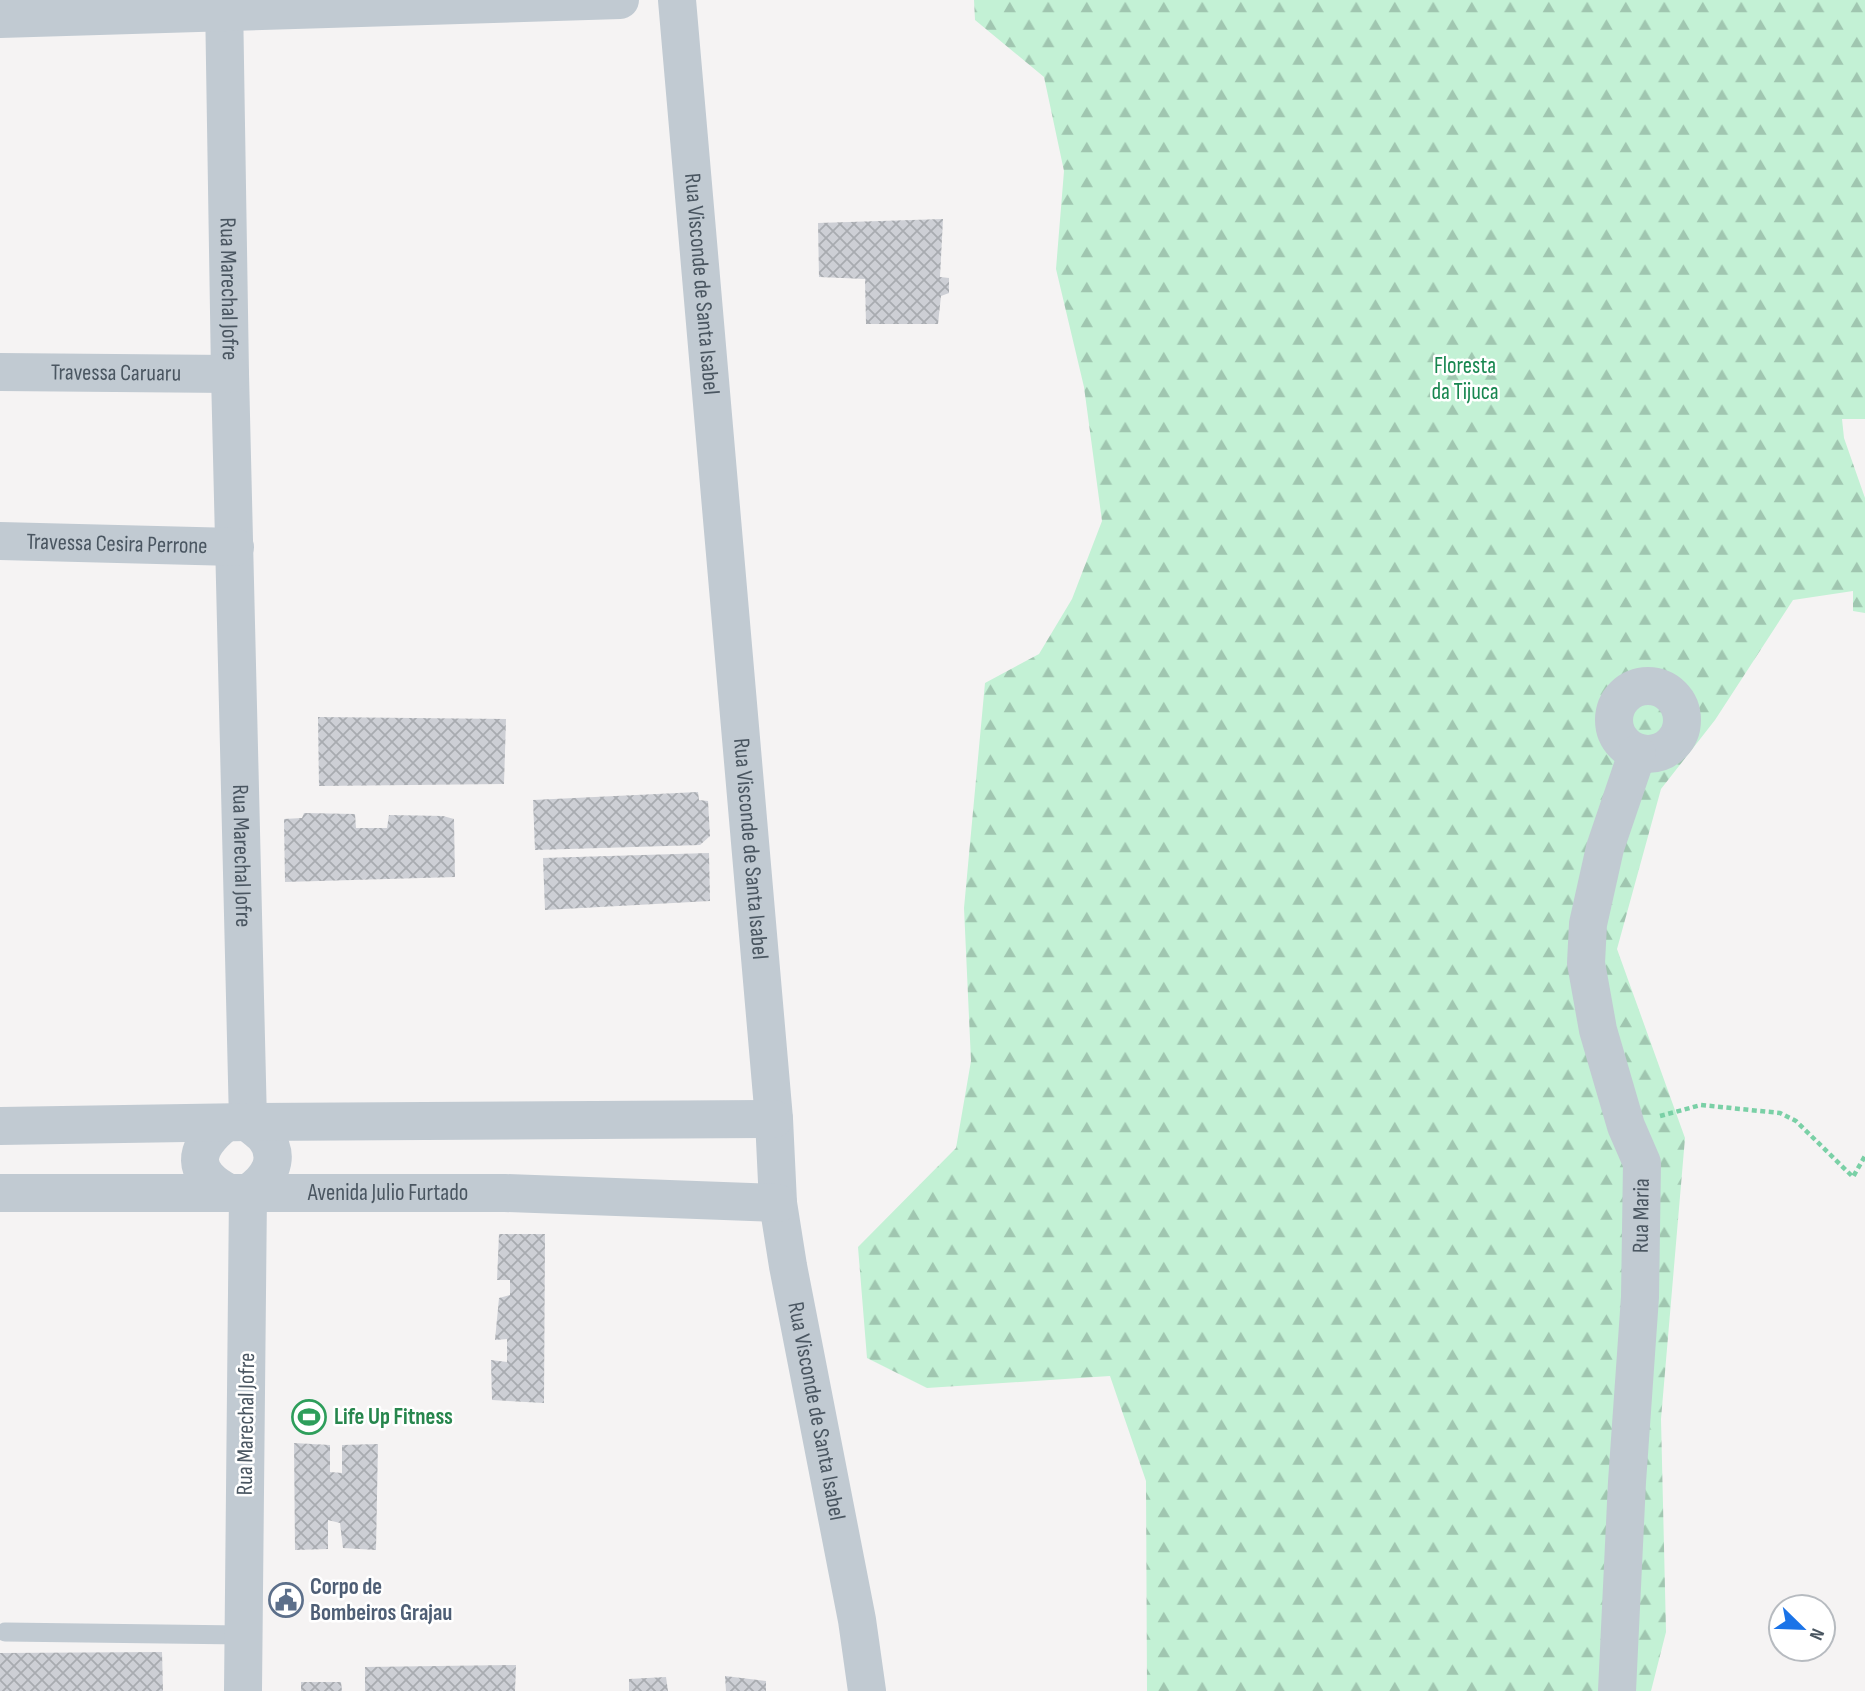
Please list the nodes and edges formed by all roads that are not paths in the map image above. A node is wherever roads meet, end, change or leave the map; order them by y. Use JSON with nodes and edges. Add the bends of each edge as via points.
{"nodes":[{"id":1,"x":620,"y":0,"type":"edge"},
{"id":2,"x":677,"y":0,"type":"edge"},
{"id":3,"x":224,"y":5,"type":"edge"},
{"id":4,"x":0,"y":19,"type":"edge"},
{"id":5,"x":0,"y":372,"type":"edge"},
{"id":6,"x":230,"y":374,"type":"junction"},
{"id":7,"x":0,"y":541,"type":"edge"},
{"id":8,"x":234,"y":547,"type":"junction"},
{"id":9,"x":1637,"y":754,"type":"dead end"},
{"id":10,"x":774,"y":1119,"type":"junction"},
{"id":11,"x":236,"y":1123,"type":"junction"},
{"id":12,"x":0,"y":1126,"type":"edge"},
{"id":13,"x":0,"y":1193,"type":"edge"},
{"id":14,"x":238,"y":1193,"type":"junction"},
{"id":15,"x":778,"y":1203,"type":"junction"},
{"id":16,"x":5,"y":1632,"type":"dead end"},
{"id":17,"x":243,"y":1635,"type":"junction"},
{"id":18,"x":243,"y":1691,"type":"edge"},
{"id":19,"x":867,"y":1691,"type":"edge"},
{"id":20,"x":1617,"y":1691,"type":"edge"}],
"edges":[{"from":1,"to":3,"type":"street"},
{"from":2,"to":10,"type":"street","name":"Rua Visconde de Santa Isabel"},
{"from":3,"to":4,"type":"street"},
{"from":3,"to":6,"type":"street","name":"Rua Marechal Jofre"},
{"from":5,"to":6,"type":"street","name":"Travessa Caruaru"},
{"from":6,"to":8,"type":"street","name":"Rua Marechal Jofre"},
{"from":7,"to":8,"type":"street","name":"Travessa Cesira Perrone"},
{"from":8,"to":11,"type":"street","name":"Rua Marechal Jofre"},
{"from":9,"to":20,"type":"street","name":"Rua Maria","via":[[1605,848],[1588,924],[1586,963],[1598,1030],[1626,1126],[1642,1163],[1640,1297]]},
{"from":10,"to":11,"type":"street"},
{"from":10,"to":15,"type":"street","name":"Rua Visconde de Santa Isabel"},
{"from":11,"to":12,"type":"street"},
{"from":11,"to":14,"type":"street","via":[[265,1137],[272,1152],[262,1184]]},
{"from":11,"to":14,"type":"street","via":[[208,1136],[201,1151],[201,1169],[210,1184]]},
{"from":13,"to":14,"type":"street","name":"Avenida Julio Furtado"},
{"from":14,"to":15,"type":"street","name":"Avenida Julio Furtado","via":[[505,1193]]},
{"from":14,"to":17,"type":"street","name":"Rua Marechal Jofre"},
{"from":15,"to":19,"type":"street","name":"Rua Visconde de Santa Isabel"},
{"from":16,"to":17,"type":"lane"},
{"from":17,"to":18,"type":"street","name":"Rua Marechal Jofre"}]}
